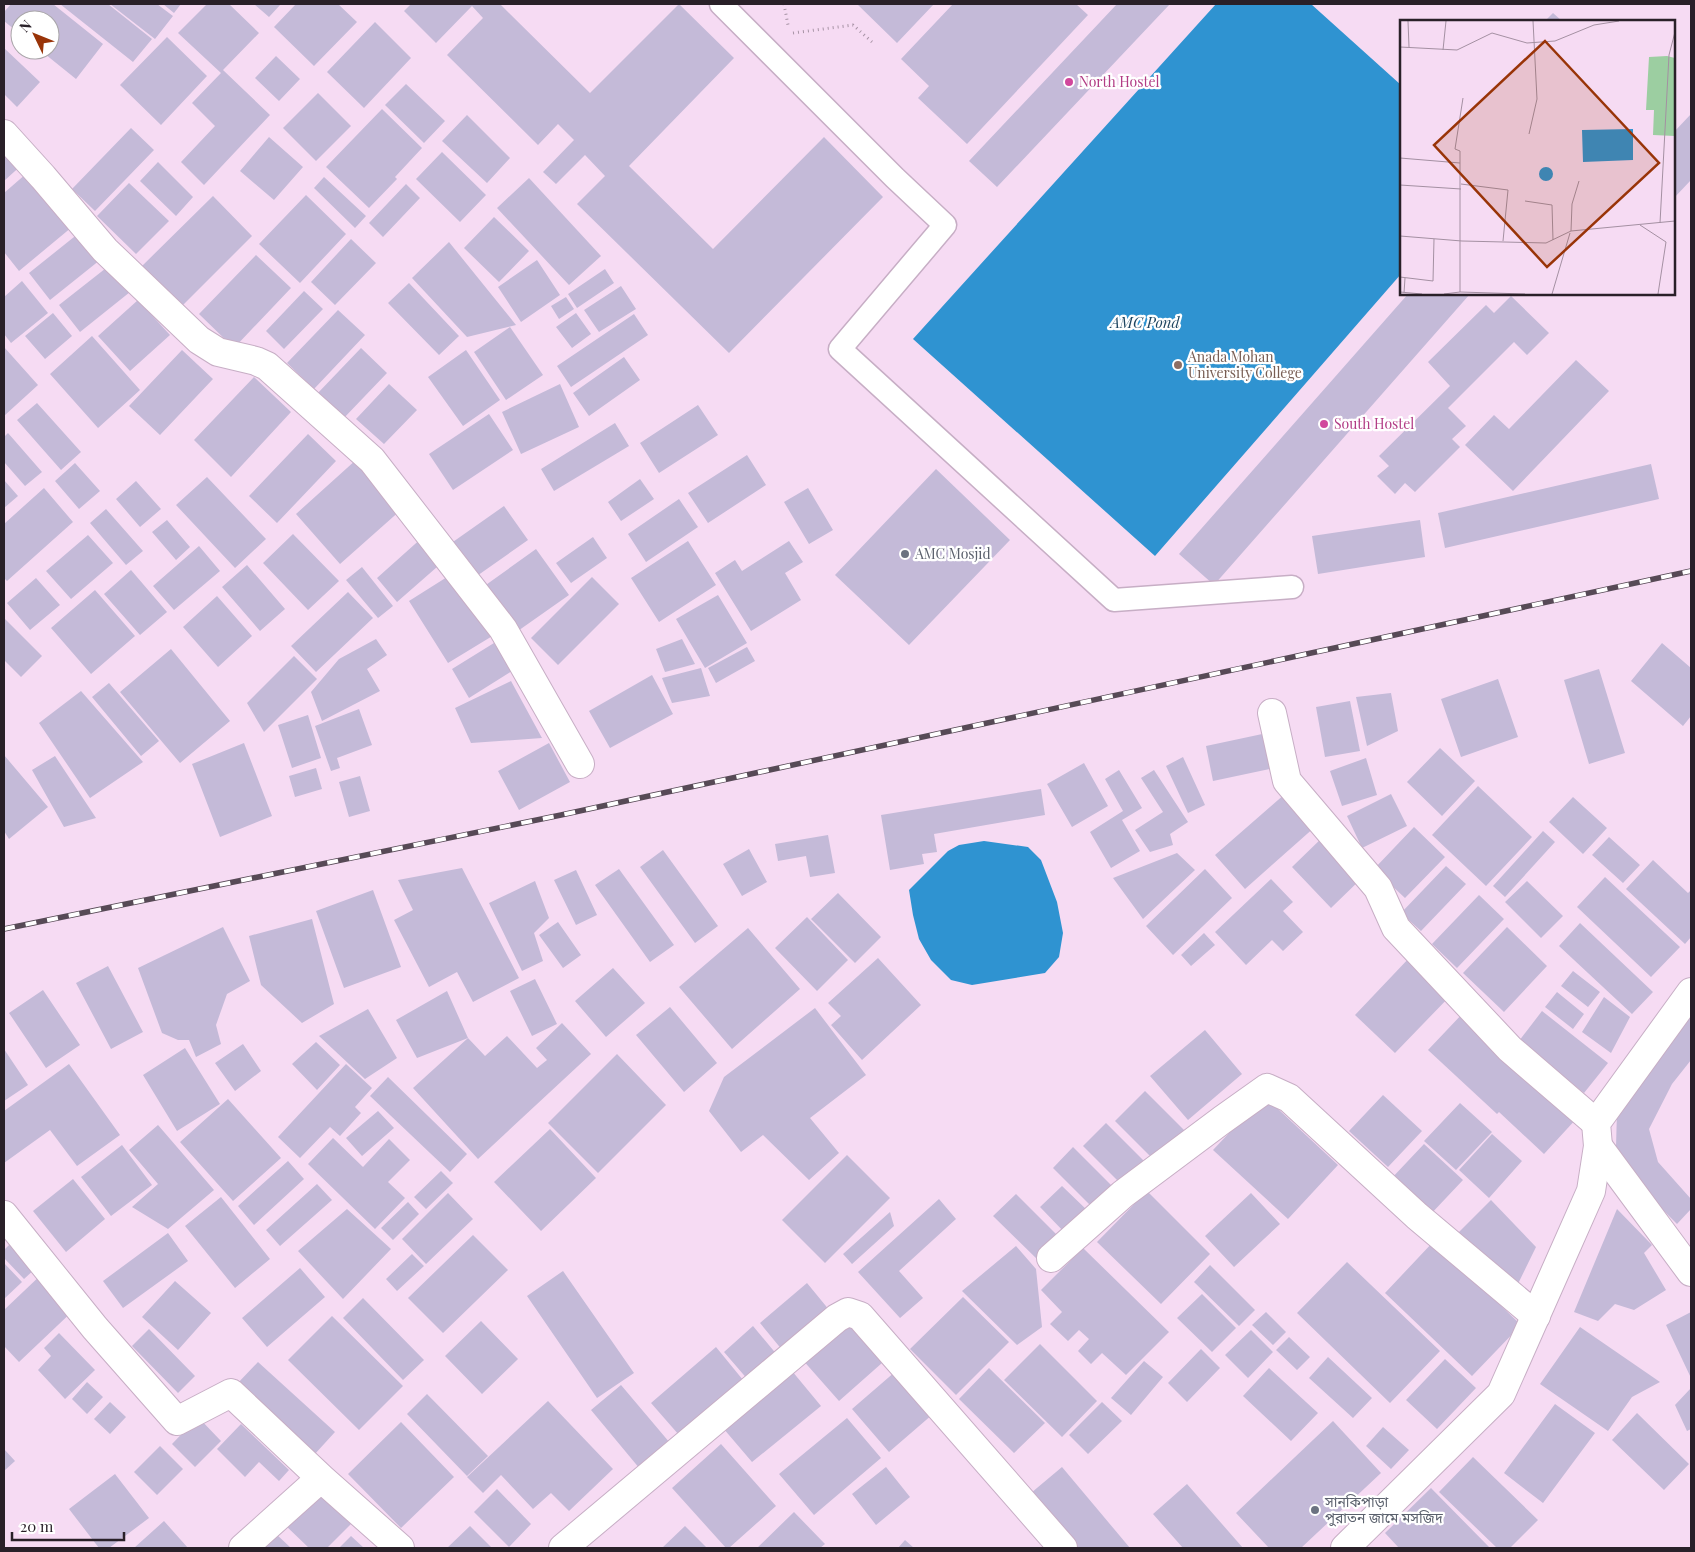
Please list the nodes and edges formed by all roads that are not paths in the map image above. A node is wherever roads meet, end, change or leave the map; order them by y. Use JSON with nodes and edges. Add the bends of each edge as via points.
{"nodes":[{"id":1,"x":721,"y":4,"type":"edge"},
{"id":2,"x":4,"y":134,"type":"edge"},
{"id":3,"x":1292,"y":587,"type":"dead end"},
{"id":4,"x":1272,"y":713,"type":"dead end"},
{"id":5,"x":580,"y":764,"type":"dead end"},
{"id":6,"x":1691,"y":992,"type":"edge"},
{"id":7,"x":1597,"y":1135,"type":"junction"},
{"id":8,"x":4,"y":1215,"type":"edge"},
{"id":9,"x":1051,"y":1258,"type":"dead end"},
{"id":10,"x":1691,"y":1272,"type":"edge"},
{"id":11,"x":1536,"y":1316,"type":"junction"},
{"id":12,"x":321,"y":1478,"type":"junction"},
{"id":13,"x":243,"y":1548,"type":"edge"},
{"id":14,"x":400,"y":1548,"type":"edge"},
{"id":15,"x":563,"y":1548,"type":"edge"},
{"id":16,"x":1063,"y":1548,"type":"edge"},
{"id":17,"x":1346,"y":1548,"type":"edge"}],
"edges":[{"from":1,"to":3,"type":"lane","via":[[945,225],[840,349],[1114,600]]},
{"from":2,"to":5,"type":"street","via":[[105,250],[198,340],[218,352],[267,366],[372,460],[504,629]]},
{"from":4,"to":7,"type":"street","via":[[1287,781],[1378,888],[1396,928],[1510,1049]]},
{"from":6,"to":7,"type":"street"},
{"from":7,"to":10,"type":"street"},
{"from":7,"to":11,"type":"street","via":[[1591,1191]]},
{"from":8,"to":12,"type":"street","via":[[95,1328],[177,1422],[231,1393]]},
{"from":9,"to":11,"type":"street","via":[[1124,1194],[1267,1088],[1289,1098],[1418,1216]]},
{"from":11,"to":17,"type":"street","via":[[1501,1394]]},
{"from":12,"to":13,"type":"street"},
{"from":12,"to":14,"type":"street"},
{"from":15,"to":16,"type":"street","via":[[848,1312],[860,1316]]}]}
